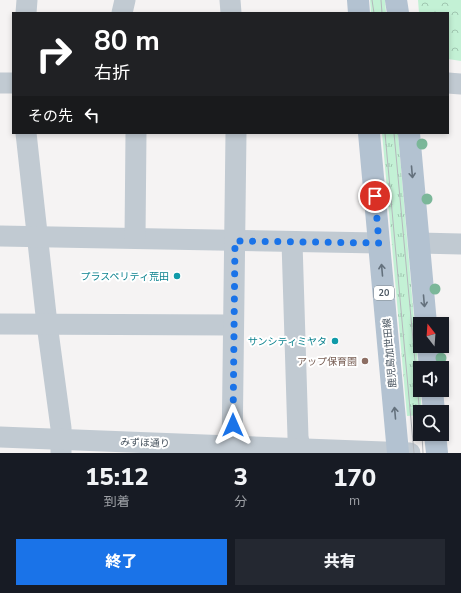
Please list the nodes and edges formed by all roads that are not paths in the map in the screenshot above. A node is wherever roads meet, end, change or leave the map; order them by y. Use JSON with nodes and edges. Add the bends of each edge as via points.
{"nodes":[{"id":1,"x":27,"y":0,"type":"edge"},
{"id":2,"x":125,"y":0,"type":"edge"},
{"id":3,"x":230,"y":0,"type":"edge"},
{"id":4,"x":358,"y":0,"type":"edge"},
{"id":5,"x":396,"y":0,"type":"edge"},
{"id":6,"x":26,"y":12,"type":"edge"},
{"id":7,"x":122,"y":12,"type":"edge"},
{"id":8,"x":231,"y":12,"type":"edge"},
{"id":9,"x":359,"y":12,"type":"edge"},
{"id":10,"x":398,"y":12,"type":"edge"},
{"id":11,"x":0,"y":83,"type":"edge"},
{"id":12,"x":12,"y":83,"type":"edge"},
{"id":13,"x":449,"y":83,"type":"edge"},
{"id":14,"x":461,"y":84,"type":"edge"},
{"id":15,"x":26,"y":134,"type":"edge"},
{"id":16,"x":136,"y":134,"type":"edge"},
{"id":17,"x":236,"y":134,"type":"edge"},
{"id":18,"x":369,"y":134,"type":"edge"},
{"id":19,"x":409,"y":134,"type":"edge"},
{"id":20,"x":0,"y":236,"type":"edge"},
{"id":21,"x":38,"y":236,"type":"junction"},
{"id":22,"x":134,"y":238,"type":"junction"},
{"id":23,"x":235,"y":241,"type":"junction"},
{"id":24,"x":292,"y":242,"type":"junction"},
{"id":25,"x":379,"y":243,"type":"junction"},
{"id":26,"x":419,"y":243,"type":"junction"},
{"id":27,"x":461,"y":244,"type":"edge"},
{"id":28,"x":425,"y":317,"type":"edge"},
{"id":29,"x":0,"y":324,"type":"edge"},
{"id":30,"x":46,"y":324,"type":"junction"},
{"id":31,"x":233,"y":325,"type":"junction"},
{"id":32,"x":0,"y":436,"type":"edge"},
{"id":33,"x":436,"y":441,"type":"edge"},
{"id":34,"x":61,"y":446,"type":"edge"},
{"id":35,"x":232,"y":449,"type":"edge"},
{"id":36,"x":301,"y":451,"type":"edge"},
{"id":37,"x":402,"y":453,"type":"edge"},
{"id":38,"x":437,"y":453,"type":"edge"}],
"edges":[{"from":1,"to":6,"type":"street"},
{"from":2,"to":7,"type":"street"},
{"from":3,"to":8,"type":"street"},
{"from":4,"to":9,"type":"main road"},
{"from":5,"to":10,"type":"main road"},
{"from":11,"to":12,"type":"street"},
{"from":13,"to":14,"type":"street"},
{"from":15,"to":21,"type":"street"},
{"from":16,"to":22,"type":"street"},
{"from":17,"to":23,"type":"street"},
{"from":18,"to":25,"type":"main road","name":"鹿児島加世田線","number":"20"},
{"from":19,"to":26,"type":"main road","one_way":true},
{"from":20,"to":21,"type":"street"},
{"from":21,"to":22,"type":"street"},
{"from":21,"to":30,"type":"street"},
{"from":22,"to":23,"type":"street"},
{"from":23,"to":24,"type":"street"},
{"from":23,"to":31,"type":"street"},
{"from":24,"to":25,"type":"street"},
{"from":24,"to":36,"type":"street","via":[[298,437]]},
{"from":37,"to":25,"type":"main road","name":"鹿児島加世田線","number":"20","one_way":true},
{"from":26,"to":27,"type":"street"},
{"from":26,"to":28,"type":"main road","one_way":true},
{"from":29,"to":30,"type":"street"},
{"from":30,"to":31,"type":"street"},
{"from":30,"to":34,"type":"street"},
{"from":31,"to":35,"type":"street"},
{"from":32,"to":34,"type":"street","name":"みずほ通り"},
{"from":33,"to":38,"type":"main road"},
{"from":34,"to":35,"type":"street","name":"みずほ通り"},
{"from":35,"to":36,"type":"street","name":"みずほ通り"},
{"from":36,"to":37,"type":"street","name":"みずほ通り"}]}
